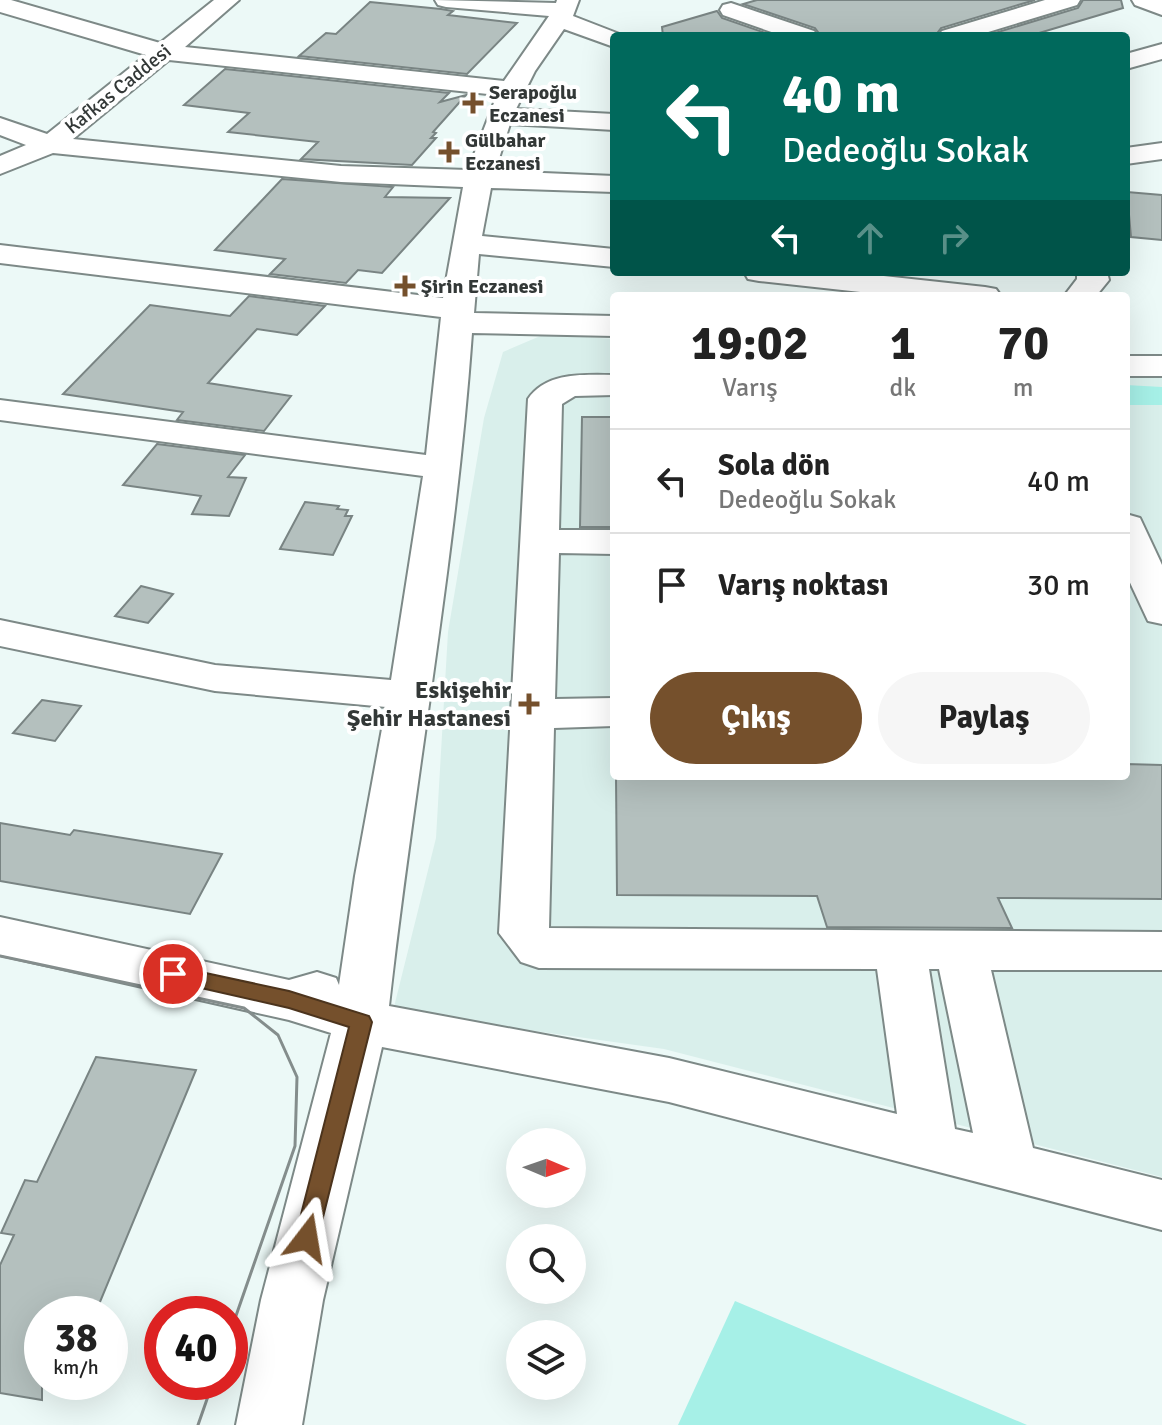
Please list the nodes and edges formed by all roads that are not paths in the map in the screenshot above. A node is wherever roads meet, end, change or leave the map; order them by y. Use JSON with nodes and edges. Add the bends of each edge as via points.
{"nodes":[{"id":1,"x":228,"y":0,"type":"edge"},
{"id":2,"x":446,"y":0,"type":"edge"},
{"id":3,"x":707,"y":0,"type":"edge"},
{"id":4,"x":774,"y":0,"type":"edge"},
{"id":5,"x":1069,"y":0,"type":"edge"},
{"id":6,"x":1143,"y":0,"type":"edge"},
{"id":7,"x":0,"y":4,"type":"edge"},
{"id":8,"x":1162,"y":8,"type":"edge"},
{"id":9,"x":564,"y":10,"type":"edge"},
{"id":10,"x":731,"y":10,"type":"junction"},
{"id":11,"x":794,"y":32,"type":"edge"},
{"id":12,"x":963,"y":32,"type":"edge"},
{"id":13,"x":610,"y":38,"type":"edge"},
{"id":14,"x":1162,"y":51,"type":"edge"},
{"id":15,"x":164,"y":52,"type":"junction"},
{"id":16,"x":1130,"y":61,"type":"edge"},
{"id":17,"x":512,"y":89,"type":"junction"},
{"id":18,"x":500,"y":116,"type":"junction"},
{"id":19,"x":610,"y":122,"type":"edge"},
{"id":20,"x":0,"y":126,"type":"edge"},
{"id":21,"x":610,"y":136,"type":"edge"},
{"id":22,"x":50,"y":145,"type":"junction"},
{"id":23,"x":1162,"y":151,"type":"edge"},
{"id":24,"x":1130,"y":155,"type":"edge"},
{"id":25,"x":0,"y":166,"type":"edge"},
{"id":26,"x":479,"y":179,"type":"junction"},
{"id":27,"x":528,"y":180,"type":"junction"},
{"id":28,"x":610,"y":184,"type":"edge"},
{"id":29,"x":468,"y":244,"type":"junction"},
{"id":30,"x":0,"y":254,"type":"edge"},
{"id":31,"x":610,"y":258,"type":"edge"},
{"id":32,"x":797,"y":276,"type":"edge"},
{"id":33,"x":947,"y":292,"type":"edge"},
{"id":34,"x":457,"y":316,"type":"junction"},
{"id":35,"x":610,"y":326,"type":"edge"},
{"id":36,"x":1130,"y":366,"type":"edge"},
{"id":37,"x":1162,"y":366,"type":"edge"},
{"id":38,"x":610,"y":385,"type":"edge"},
{"id":39,"x":0,"y":410,"type":"edge"},
{"id":40,"x":443,"y":468,"type":"junction"},
{"id":41,"x":540,"y":541,"type":"junction"},
{"id":42,"x":610,"y":542,"type":"edge"},
{"id":43,"x":1130,"y":546,"type":"edge"},
{"id":44,"x":1162,"y":612,"type":"edge"},
{"id":45,"x":0,"y":633,"type":"edge"},
{"id":46,"x":410,"y":695,"type":"junction"},
{"id":47,"x":610,"y":712,"type":"edge"},
{"id":48,"x":533,"y":714,"type":"junction"},
{"id":49,"x":0,"y":936,"type":"edge"},
{"id":50,"x":900,"y":950,"type":"junction"},
{"id":51,"x":961,"y":950,"type":"junction"},
{"id":52,"x":1162,"y":951,"type":"edge"},
{"id":53,"x":369,"y":959,"type":"junction"},
{"id":54,"x":289,"y":1000,"type":"junction"},
{"id":55,"x":361,"y":1022,"type":"junction"},
{"id":56,"x":930,"y":1147,"type":"junction"},
{"id":57,"x":1008,"y":1166,"type":"junction"},
{"id":58,"x":1162,"y":1205,"type":"edge"},
{"id":59,"x":269,"y":1425,"type":"edge"}],
"edges":[{"from":1,"to":15,"type":"street","name":"Kafkas Caddesi"},
{"from":2,"to":9,"type":"street"},
{"from":3,"to":10,"type":"street"},
{"from":4,"to":10,"type":"street"},
{"from":5,"to":12,"type":"street"},
{"from":6,"to":8,"type":"street"},
{"from":7,"to":15,"type":"street"},
{"from":9,"to":13,"type":"street"},
{"from":9,"to":17,"type":"street"},
{"from":10,"to":11,"type":"street"},
{"from":14,"to":16,"type":"street"},
{"from":15,"to":17,"type":"street"},
{"from":15,"to":22,"type":"street","name":"Kafkas Caddesi"},
{"from":17,"to":18,"type":"street"},
{"from":18,"to":19,"type":"street"},
{"from":18,"to":26,"type":"street"},
{"from":20,"to":22,"type":"street"},
{"from":21,"to":27,"type":"street"},
{"from":22,"to":25,"type":"street","name":"Kafkas Caddesi"},
{"from":22,"to":26,"type":"street","via":[[341,174]]},
{"from":23,"to":24,"type":"street"},
{"from":26,"to":27,"type":"street"},
{"from":26,"to":29,"type":"street"},
{"from":27,"to":28,"type":"street"},
{"from":29,"to":31,"type":"street"},
{"from":29,"to":34,"type":"street"},
{"from":30,"to":34,"type":"street"},
{"from":32,"to":33,"type":"street"},
{"from":34,"to":35,"type":"street"},
{"from":34,"to":40,"type":"street"},
{"from":36,"to":37,"type":"street"},
{"from":38,"to":41,"type":"street","via":[[568,386],[545,399]]},
{"from":39,"to":40,"type":"street"},
{"from":40,"to":46,"type":"street"},
{"from":41,"to":42,"type":"street"},
{"from":41,"to":48,"type":"street"},
{"from":43,"to":44,"type":"street"},
{"from":45,"to":46,"type":"street","via":[[215,678]]},
{"from":46,"to":53,"type":"street"},
{"from":47,"to":48,"type":"street"},
{"from":48,"to":50,"type":"street","via":[[524,933],[539,949]]},
{"from":49,"to":54,"type":"street"},
{"from":50,"to":51,"type":"street"},
{"from":50,"to":56,"type":"street"},
{"from":51,"to":52,"type":"street"},
{"from":51,"to":57,"type":"street"},
{"from":53,"to":54,"type":"street","via":[[338,986]]},
{"from":53,"to":55,"type":"street"},
{"from":54,"to":55,"type":"street"},
{"from":55,"to":56,"type":"street","via":[[669,1080]]},
{"from":55,"to":59,"type":"street","via":[[292,1300]]},
{"from":56,"to":57,"type":"street"},
{"from":57,"to":58,"type":"street"}]}
